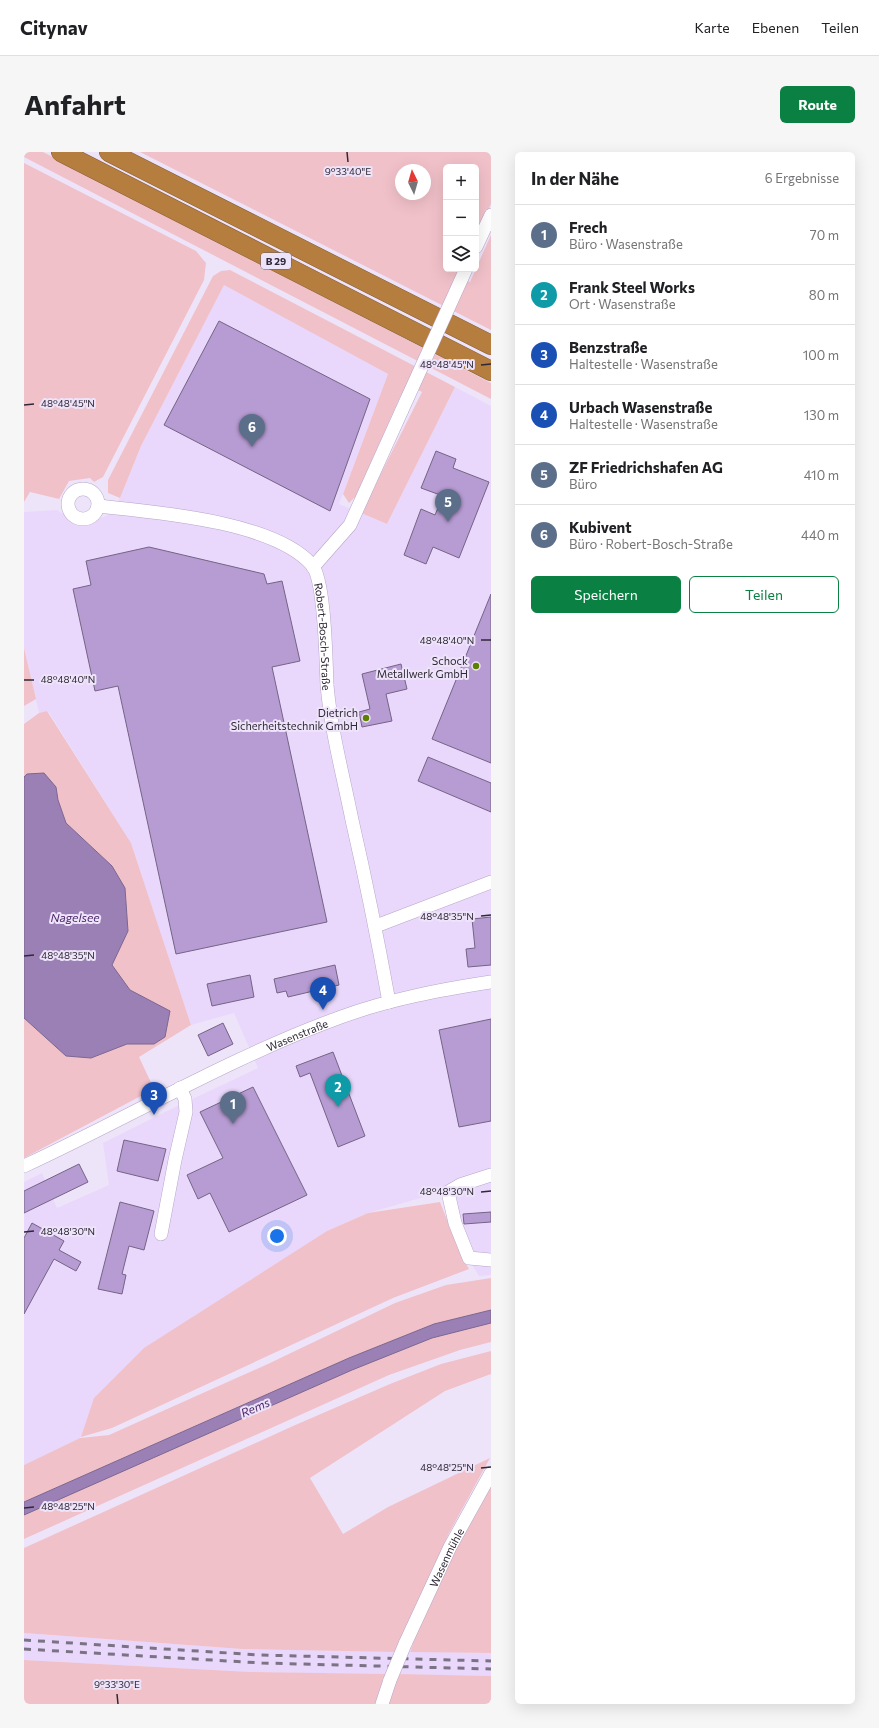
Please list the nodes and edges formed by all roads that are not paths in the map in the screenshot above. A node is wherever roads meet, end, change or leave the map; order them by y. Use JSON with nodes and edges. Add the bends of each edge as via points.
{"nodes":[{"id":1,"x":61,"y":152,"type":"edge"},
{"id":2,"x":109,"y":152,"type":"edge"},
{"id":3,"x":491,"y":215,"type":"edge"},
{"id":4,"x":479,"y":241,"type":"edge"},
{"id":5,"x":465,"y":272,"type":"edge"},
{"id":6,"x":491,"y":345,"type":"edge"},
{"id":7,"x":491,"y":371,"type":"edge"},
{"id":8,"x":98,"y":506,"type":"dead end"},
{"id":9,"x":313,"y":567,"type":"junction"},
{"id":10,"x":491,"y":882,"type":"edge"},
{"id":11,"x":376,"y":926,"type":"junction"},
{"id":12,"x":491,"y":982,"type":"edge"},
{"id":13,"x":389,"y":1002,"type":"junction"},
{"id":14,"x":180,"y":1088,"type":"junction"},
{"id":15,"x":24,"y":1166,"type":"edge"},
{"id":16,"x":491,"y":1175,"type":"edge"},
{"id":17,"x":161,"y":1234,"type":"dead end"},
{"id":18,"x":491,"y":1260,"type":"edge"},
{"id":19,"x":491,"y":1473,"type":"edge"},
{"id":20,"x":382,"y":1704,"type":"edge"}],
"edges":[{"from":1,"to":7,"type":"highway","number":"B 29"},
{"from":2,"to":6,"type":"highway","number":"B 29"},
{"from":3,"to":4,"type":"street"},
{"from":5,"to":9,"type":"street","bridge":true,"via":[[350,524]]},
{"from":8,"to":9,"type":"street","name":"Robert-Bosch-Straße","via":[[174,514],[246,530],[285,545],[299,553]]},
{"from":9,"to":11,"type":"street","name":"Robert-Bosch-Straße","via":[[320,590],[330,716]]},
{"from":10,"to":11,"type":"street"},
{"from":11,"to":13,"type":"street","name":"Robert-Bosch-Straße"},
{"from":12,"to":13,"type":"street","name":"Wasenstraße"},
{"from":13,"to":14,"type":"street","name":"Wasenstraße","via":[[341,1017]]},
{"from":14,"to":15,"type":"street","name":"Wasenstraße"},
{"from":14,"to":17,"type":"street","via":[[185,1098],[186,1112],[174,1160]]},
{"from":16,"to":18,"type":"street","via":[[460,1185],[448,1192],[455,1223],[469,1258]]},
{"from":19,"to":20,"type":"street","name":"Wasenmühle","bridge":true,"via":[[450,1547],[405,1644]]}]}
